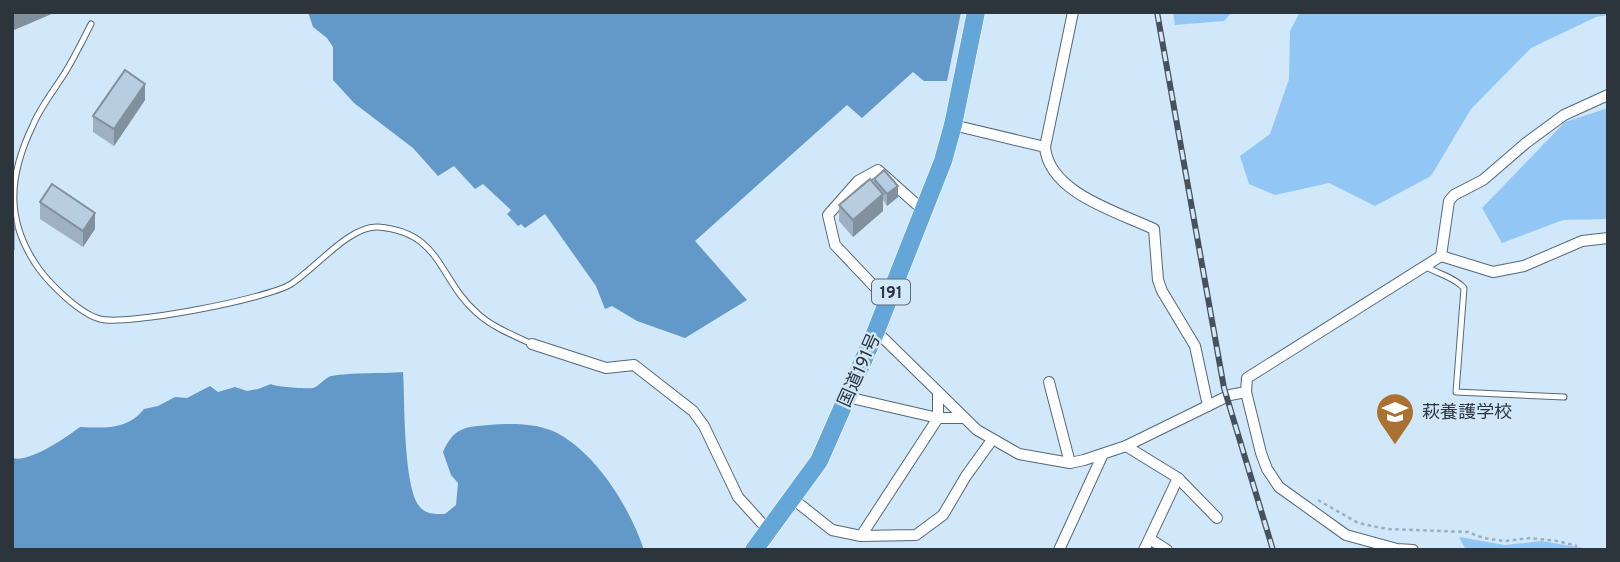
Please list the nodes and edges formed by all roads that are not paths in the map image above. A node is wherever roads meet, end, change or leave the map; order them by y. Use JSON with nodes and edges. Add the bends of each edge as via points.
{"nodes":[{"id":1,"x":976,"y":12,"type":"edge"},
{"id":2,"x":1073,"y":12,"type":"edge"},
{"id":3,"x":91,"y":24,"type":"dead end"},
{"id":4,"x":1608,"y":96,"type":"edge"},
{"id":5,"x":953,"y":125,"type":"junction"},
{"id":6,"x":1045,"y":147,"type":"junction"},
{"id":7,"x":924,"y":211,"type":"junction"},
{"id":8,"x":1608,"y":239,"type":"edge"},
{"id":9,"x":1441,"y":256,"type":"junction"},
{"id":10,"x":1425,"y":266,"type":"junction"},
{"id":11,"x":888,"y":301,"type":"junction"},
{"id":12,"x":876,"y":331,"type":"junction"},
{"id":13,"x":532,"y":344,"type":"joint"},
{"id":14,"x":1049,"y":382,"type":"dead end"},
{"id":15,"x":1246,"y":392,"type":"junction"},
{"id":16,"x":938,"y":394,"type":"junction"},
{"id":17,"x":847,"y":397,"type":"junction"},
{"id":18,"x":1564,"y":397,"type":"dead end"},
{"id":19,"x":1208,"y":407,"type":"junction"},
{"id":20,"x":938,"y":418,"type":"junction"},
{"id":21,"x":964,"y":418,"type":"junction"},
{"id":22,"x":992,"y":440,"type":"junction"},
{"id":23,"x":1126,"y":446,"type":"junction"},
{"id":24,"x":1103,"y":454,"type":"junction"},
{"id":25,"x":1070,"y":463,"type":"junction"},
{"id":26,"x":1178,"y":478,"type":"junction"},
{"id":27,"x":793,"y":499,"type":"junction"},
{"id":28,"x":1217,"y":518,"type":"dead end"},
{"id":29,"x":768,"y":530,"type":"junction"},
{"id":30,"x":861,"y":536,"type":"junction"},
{"id":31,"x":1150,"y":538,"type":"junction"},
{"id":32,"x":754,"y":550,"type":"edge"},
{"id":33,"x":1059,"y":550,"type":"edge"},
{"id":34,"x":1144,"y":550,"type":"edge"},
{"id":35,"x":1167,"y":550,"type":"edge"},
{"id":36,"x":1413,"y":550,"type":"edge"}],
"edges":[{"from":1,"to":5,"type":"highway","name":"国道191号","number":"191"},
{"from":2,"to":6,"type":"street"},
{"from":3,"to":13,"type":"lane","via":[[33,123],[18,162],[13,200],[26,250],[45,277],[86,313],[122,320],[262,295],[289,286],[358,231],[373,227],[414,236],[436,256],[461,297],[477,313]]},
{"from":4,"to":9,"type":"street","via":[[1564,115],[1483,180],[1454,195],[1449,201]]},
{"from":5,"to":6,"type":"street"},
{"from":5,"to":7,"type":"highway","name":"国道191号","number":"191"},
{"from":6,"to":19,"type":"street","via":[[1045,158],[1062,183],[1154,229],[1158,279],[1195,346]]},
{"from":7,"to":11,"type":"highway","name":"国道191号","number":"191"},
{"from":7,"to":11,"type":"street","via":[[878,170],[858,181],[828,215],[835,245]]},
{"from":8,"to":9,"type":"street","via":[[1582,242],[1524,266],[1493,272]]},
{"from":9,"to":10,"type":"street"},
{"from":10,"to":15,"type":"street","via":[[1247,378]]},
{"from":10,"to":18,"type":"lane","via":[[1457,280],[1464,288],[1456,391]]},
{"from":11,"to":12,"type":"highway","name":"国道191号","number":"191"},
{"from":12,"to":16,"type":"street"},
{"from":12,"to":17,"type":"highway","name":"国道191号","number":"191"},
{"from":13,"to":29,"type":"street","via":[[606,368],[634,365],[676,397],[704,426],[738,497]]},
{"from":14,"to":25,"type":"street"},
{"from":15,"to":19,"type":"street"},
{"from":15,"to":36,"type":"street","via":[[1267,469],[1287,495],[1346,535]]},
{"from":16,"to":20,"type":"street"},
{"from":16,"to":21,"type":"street"},
{"from":17,"to":20,"type":"street"},
{"from":17,"to":27,"type":"highway","name":"国道191号","number":"191","via":[[818,461]]},
{"from":19,"to":23,"type":"street"},
{"from":20,"to":21,"type":"street"},
{"from":20,"to":30,"type":"street"},
{"from":21,"to":22,"type":"street"},
{"from":22,"to":25,"type":"street","via":[[1019,454]]},
{"from":22,"to":30,"type":"street","via":[[943,515],[916,536]]},
{"from":23,"to":24,"type":"street"},
{"from":23,"to":26,"type":"street"},
{"from":24,"to":25,"type":"street"},
{"from":24,"to":33,"type":"street"},
{"from":26,"to":28,"type":"street"},
{"from":26,"to":31,"type":"street"},
{"from":27,"to":29,"type":"highway","name":"国道191号","number":"191"},
{"from":27,"to":30,"type":"street","via":[[832,530]]},
{"from":29,"to":32,"type":"highway","name":"国道191号","number":"191"},
{"from":31,"to":34,"type":"street"},
{"from":31,"to":35,"type":"street"}]}
